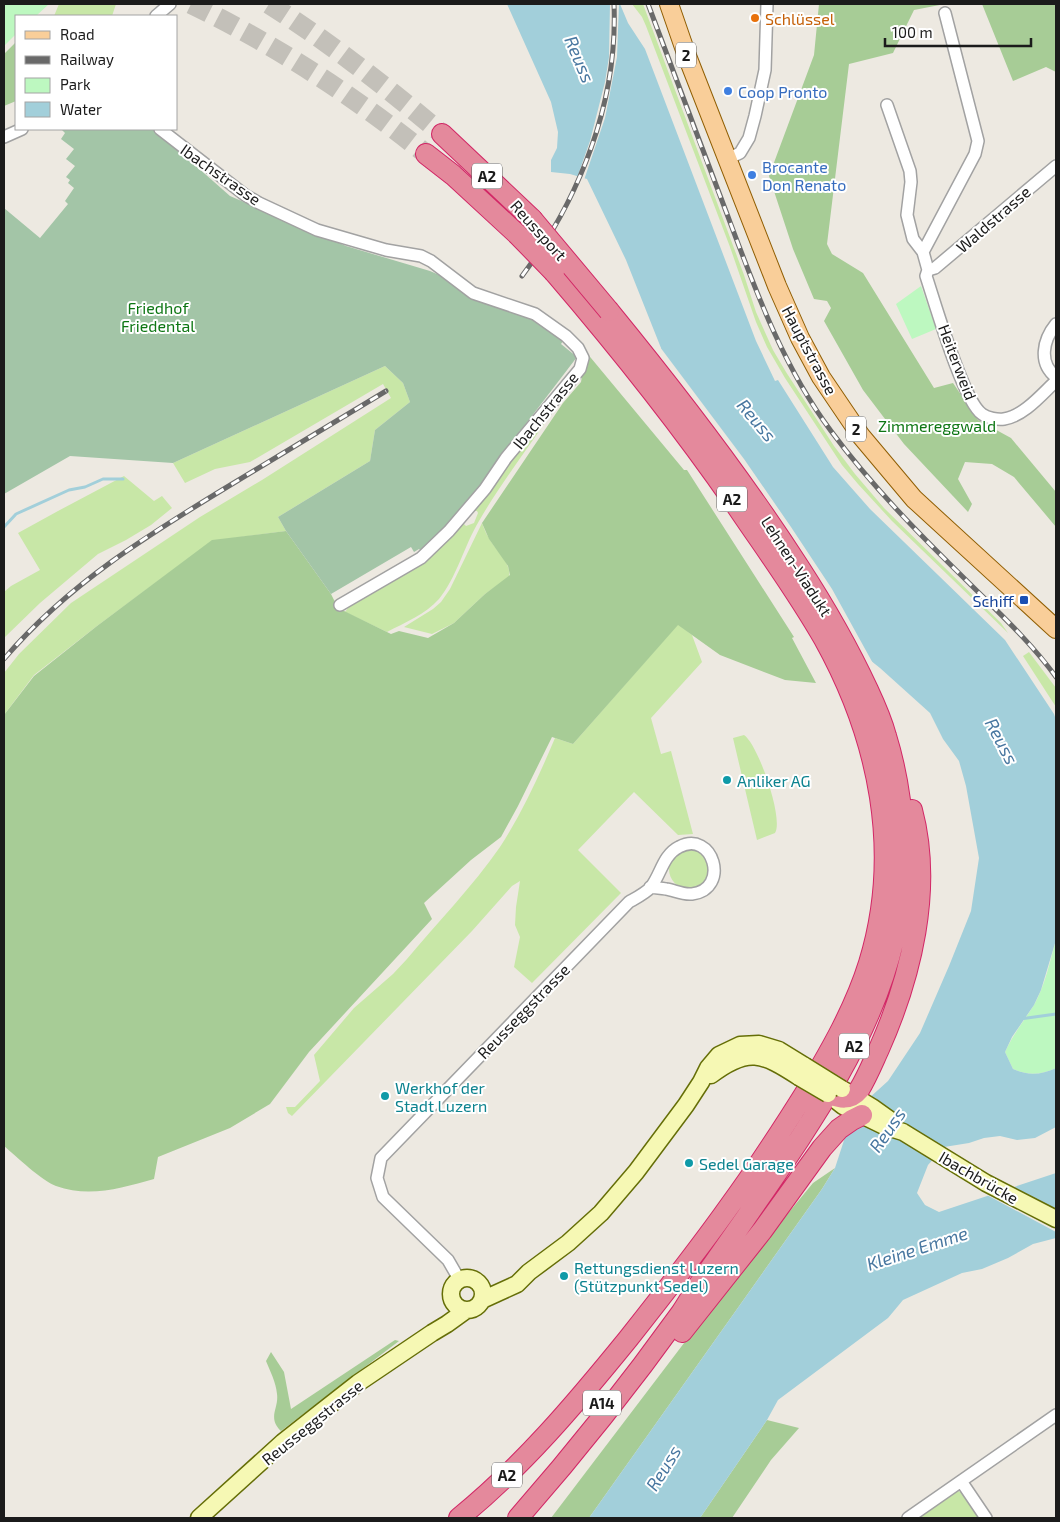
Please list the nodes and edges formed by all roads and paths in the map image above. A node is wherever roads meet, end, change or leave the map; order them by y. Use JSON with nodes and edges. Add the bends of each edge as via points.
{"nodes":[{"id":1,"x":170,"y":4,"type":"edge"},
{"id":2,"x":669,"y":4,"type":"edge"},
{"id":3,"x":767,"y":4,"type":"edge"},
{"id":4,"x":945,"y":13,"type":"dead end"},
{"id":5,"x":157,"y":15,"type":"edge"},
{"id":6,"x":887,"y":105,"type":"dead end"},
{"id":7,"x":20,"y":130,"type":"edge"},
{"id":8,"x":161,"y":130,"type":"edge"},
{"id":9,"x":442,"y":134,"type":"tunnel mouth"},
{"id":10,"x":4,"y":137,"type":"edge"},
{"id":11,"x":426,"y":154,"type":"tunnel mouth"},
{"id":12,"x":734,"y":156,"type":"junction"},
{"id":13,"x":1056,"y":166,"type":"edge"},
{"id":14,"x":923,"y":252,"type":"junction"},
{"id":15,"x":928,"y":270,"type":"junction"},
{"id":16,"x":609,"y":311,"type":"joint"},
{"id":17,"x":1056,"y":324,"type":"edge"},
{"id":18,"x":1056,"y":377,"type":"edge"},
{"id":19,"x":1056,"y":381,"type":"edge"},
{"id":20,"x":340,"y":605,"type":"dead end"},
{"id":21,"x":1056,"y":629,"type":"edge"},
{"id":22,"x":895,"y":767,"type":"junction"},
{"id":23,"x":650,"y":887,"type":"junction"},
{"id":24,"x":845,"y":1094,"type":"junction"},
{"id":25,"x":869,"y":1114,"type":"junction"},
{"id":26,"x":822,"y":1148,"type":"junction"},
{"id":27,"x":1056,"y":1220,"type":"edge"},
{"id":28,"x":529,"y":1272,"type":"junction"},
{"id":29,"x":459,"y":1279,"type":"junction"},
{"id":30,"x":479,"y":1283,"type":"junction"},
{"id":31,"x":697,"y":1287,"type":"junction"},
{"id":32,"x":451,"y":1299,"type":"junction"},
{"id":33,"x":482,"y":1300,"type":"junction"},
{"id":34,"x":464,"y":1311,"type":"junction"},
{"id":35,"x":432,"y":1333,"type":"junction"},
{"id":36,"x":1056,"y":1415,"type":"edge"},
{"id":37,"x":962,"y":1481,"type":"junction"},
{"id":38,"x":532,"y":1502,"type":"junction"},
{"id":39,"x":199,"y":1518,"type":"edge"},
{"id":40,"x":459,"y":1518,"type":"edge"},
{"id":41,"x":506,"y":1518,"type":"edge"},
{"id":42,"x":518,"y":1518,"type":"edge"},
{"id":43,"x":908,"y":1518,"type":"edge"},
{"id":44,"x":986,"y":1518,"type":"edge"}],
"edges":[{"from":1,"to":5,"type":"street"},
{"from":2,"to":12,"type":"main road","name":"Hauptstrasse","number":"2","via":[[686,56]]},
{"from":3,"to":12,"type":"street","via":[[766,70],[749,138]]},
{"from":4,"to":14,"type":"street","via":[[978,141],[975,154]]},
{"from":6,"to":14,"type":"street","name":"Heiterweid","via":[[910,170],[906,215],[912,239]]},
{"from":7,"to":10,"type":"street"},
{"from":8,"to":20,"type":"street","name":"Ibachstrasse","via":[[252,199],[317,230],[426,258],[473,293],[535,314],[566,336],[582,354],[580,369],[449,531],[421,558]]},
{"from":9,"to":16,"type":"highway","name":"Reussport","number":"A2","bridge":true,"via":[[532,219]]},
{"from":11,"to":40,"type":"highway","number":"A2","bridge":true,"via":[[517,234],[604,330],[717,478],[796,592],[825,640],[857,709],[875,768],[885,833],[882,904],[869,964],[825,1060],[793,1112],[740,1192],[599,1374],[501,1481]]},
{"from":12,"to":21,"type":"main road","name":"Hauptstrasse","number":"2","via":[[789,315],[811,359],[847,416],[914,499]]},
{"from":13,"to":15,"type":"street","name":"Waldstrasse","via":[[935,268]]},
{"from":14,"to":15,"type":"street","name":"Heiterweid"},
{"from":15,"to":19,"type":"street","name":"Heiterweid","via":[[926,276],[958,370],[982,415],[995,419],[1009,418],[1022,411]]},
{"from":16,"to":22,"type":"highway","name":"Lehnen-Viadukt","number":"A2","via":[[703,430],[778,534],[837,627],[877,712]]},
{"from":17,"to":18,"type":"street","via":[[1049,334],[1044,354],[1046,364]]},
{"from":22,"to":24,"type":"highway","via":[[913,812],[918,841],[920,868],[914,939],[895,1009]]},
{"from":22,"to":31,"type":"highway","number":"A2","via":[[902,812],[903,877],[895,932],[881,983],[856,1042],[820,1104],[770,1183]]},
{"from":23,"to":23,"type":"street","name":"Reusseggstrasse","via":[[691,894],[700,891],[708,887],[715,865],[707,850],[696,844],[680,846],[668,855]]},
{"from":23,"to":29,"type":"street","name":"Reusseggstrasse","via":[[622,909],[380,1158],[377,1178],[383,1197],[448,1260]]},
{"from":24,"to":25,"type":"highway"},
{"from":24,"to":25,"type":"main road"},
{"from":24,"to":26,"type":"highway","via":[[841,1113]]},
{"from":24,"to":28,"type":"main road","bridge":true,"via":[[802,1071],[779,1050],[767,1045],[750,1044],[719,1055],[619,1194],[580,1233]]},
{"from":25,"to":26,"type":"highway","via":[[839,1129]]},
{"from":25,"to":27,"type":"main road","name":"Ibachbrücke","via":[[889,1119],[903,1132],[995,1188]]},
{"from":26,"to":38,"type":"highway","via":[[726,1278],[575,1464]]},
{"from":28,"to":30,"type":"main road","via":[[497,1284]]},
{"from":28,"to":33,"type":"main road","via":[[512,1287]]},
{"from":29,"to":30,"type":"main road","via":[[468,1278]]},
{"from":29,"to":32,"type":"main road","via":[[451,1288]]},
{"from":30,"to":33,"type":"main road","via":[[483,1291]]},
{"from":31,"to":38,"type":"highway","number":"A2","via":[[642,1364]]},
{"from":31,"to":41,"type":"highway","number":"A14"},
{"from":32,"to":34,"type":"main road"},
{"from":32,"to":35,"type":"main road","name":"Reusseggstrasse"},
{"from":33,"to":34,"type":"main road","via":[[477,1307]]},
{"from":34,"to":35,"type":"main road","name":"Reusseggstrasse"},
{"from":35,"to":39,"type":"main road","name":"Reusseggstrasse","via":[[358,1383],[298,1430]]},
{"from":36,"to":37,"type":"street"},
{"from":37,"to":43,"type":"street"},
{"from":37,"to":44,"type":"street"},
{"from":38,"to":42,"type":"highway","number":"A2"}]}
